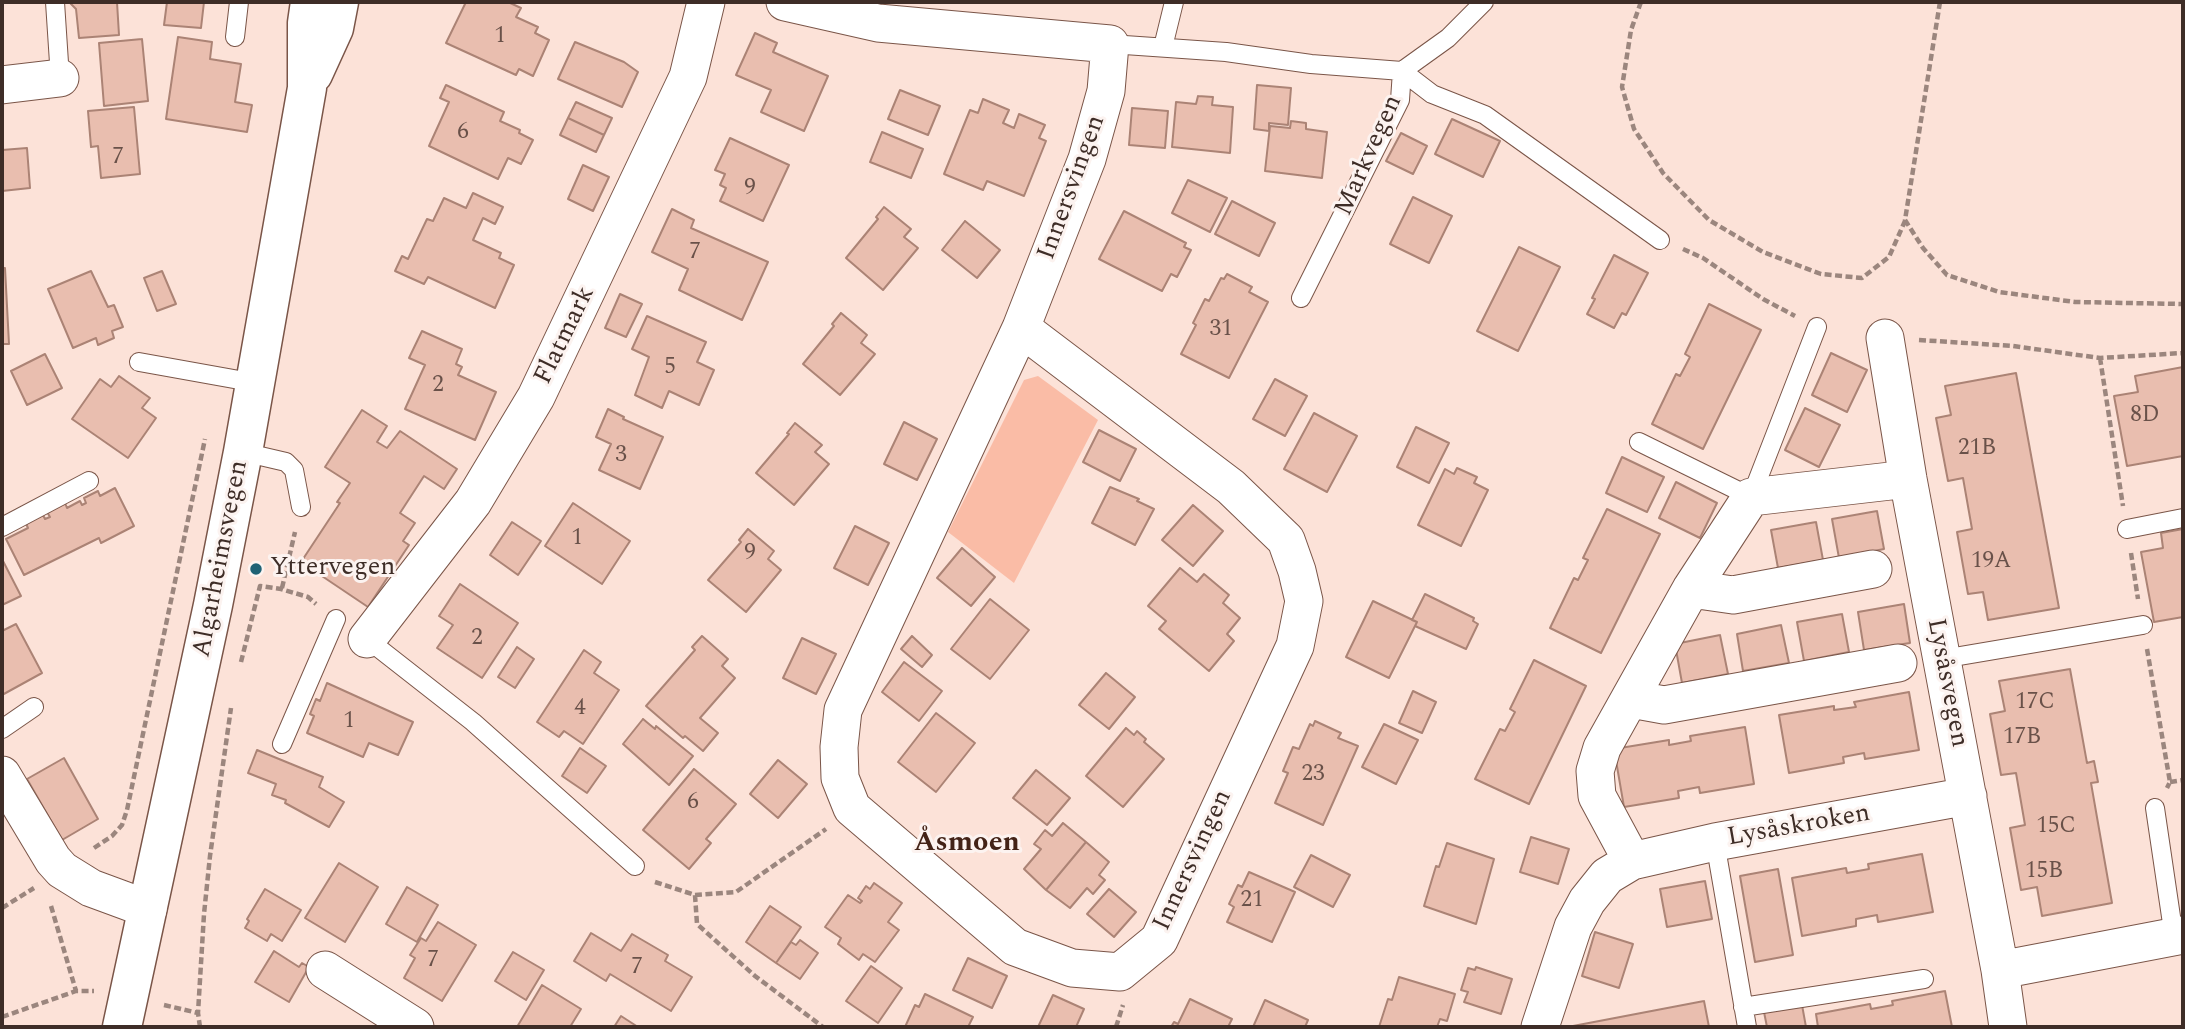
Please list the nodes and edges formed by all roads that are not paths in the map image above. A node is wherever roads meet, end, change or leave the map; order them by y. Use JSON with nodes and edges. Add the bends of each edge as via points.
{"nodes":[{"id":1,"x":55,"y":2,"type":"edge"},
{"id":2,"x":239,"y":2,"type":"edge"},
{"id":3,"x":310,"y":2,"type":"edge"},
{"id":4,"x":340,"y":2,"type":"edge"},
{"id":5,"x":706,"y":2,"type":"edge"},
{"id":6,"x":785,"y":2,"type":"edge"},
{"id":7,"x":1174,"y":2,"type":"edge"},
{"id":8,"x":1484,"y":2,"type":"edge"},
{"id":9,"x":941,"y":15,"type":"edge"},
{"id":10,"x":235,"y":37,"type":"dead end"},
{"id":11,"x":1110,"y":44,"type":"junction"},
{"id":12,"x":1163,"y":47,"type":"junction"},
{"id":13,"x":1402,"y":71,"type":"junction"},
{"id":14,"x":60,"y":78,"type":"joint"},
{"id":15,"x":2,"y":85,"type":"edge"},
{"id":16,"x":307,"y":89,"type":"junction"},
{"id":17,"x":1660,"y":240,"type":"dead end"},
{"id":18,"x":1301,"y":298,"type":"dead end"},
{"id":19,"x":1817,"y":327,"type":"dead end"},
{"id":20,"x":1021,"y":328,"type":"junction"},
{"id":21,"x":1885,"y":338,"type":"dead end"},
{"id":22,"x":139,"y":362,"type":"dead end"},
{"id":23,"x":256,"y":383,"type":"junction"},
{"id":24,"x":1639,"y":442,"type":"dead end"},
{"id":25,"x":243,"y":452,"type":"junction"},
{"id":26,"x":1908,"y":479,"type":"junction"},
{"id":27,"x":89,"y":481,"type":"dead end"},
{"id":28,"x":1751,"y":497,"type":"junction"},
{"id":29,"x":301,"y":507,"type":"road end"},
{"id":30,"x":2183,"y":518,"type":"edge"},
{"id":31,"x":2,"y":527,"type":"edge"},
{"id":32,"x":2127,"y":529,"type":"road end"},
{"id":33,"x":1873,"y":569,"type":"dead end"},
{"id":34,"x":1691,"y":589,"type":"junction"},
{"id":35,"x":336,"y":619,"type":"dead end"},
{"id":36,"x":2143,"y":625,"type":"road end"},
{"id":37,"x":367,"y":639,"type":"joint"},
{"id":38,"x":1942,"y":659,"type":"junction"},
{"id":39,"x":1898,"y":663,"type":"dead end"},
{"id":40,"x":1631,"y":699,"type":"junction"},
{"id":41,"x":34,"y":707,"type":"dead end"},
{"id":42,"x":2,"y":730,"type":"edge"},
{"id":43,"x":282,"y":744,"type":"dead end"},
{"id":44,"x":2,"y":775,"type":"edge"},
{"id":45,"x":1968,"y":796,"type":"junction"},
{"id":46,"x":2155,"y":808,"type":"road end"},
{"id":47,"x":1715,"y":842,"type":"junction"},
{"id":48,"x":1632,"y":861,"type":"junction"},
{"id":49,"x":635,"y":866,"type":"road end"},
{"id":50,"x":148,"y":909,"type":"junction"},
{"id":51,"x":2179,"y":936,"type":"edge"},
{"id":52,"x":326,"y":970,"type":"dead end"},
{"id":53,"x":2000,"y":970,"type":"junction"},
{"id":54,"x":1924,"y":979,"type":"dead end"},
{"id":55,"x":1744,"y":1007,"type":"junction"},
{"id":56,"x":122,"y":1027,"type":"edge"},
{"id":57,"x":415,"y":1027,"type":"edge"},
{"id":58,"x":1540,"y":1027,"type":"edge"},
{"id":59,"x":1747,"y":1027,"type":"edge"},
{"id":60,"x":2008,"y":1027,"type":"edge"}],
"edges":[{"from":1,"to":14,"type":"lane"},
{"from":2,"to":10,"type":"lane"},
{"from":3,"to":16,"type":"main road","name":"Algarheimsvegen"},
{"from":4,"to":16,"type":"main road","name":"Algarheimsvegen","via":[[334,28]]},
{"from":5,"to":37,"type":"street","name":"Flatmark","via":[[688,77],[536,397],[473,502]]},
{"from":6,"to":9,"type":"street","via":[[878,23]]},
{"from":7,"to":12,"type":"lane"},
{"from":8,"to":13,"type":"lane","name":"Markvegen","via":[[1448,38]]},
{"from":9,"to":11,"type":"street"},
{"from":11,"to":12,"type":"lane"},
{"from":11,"to":20,"type":"street","name":"Innersvingen","via":[[1106,91],[1087,159]]},
{"from":12,"to":13,"type":"lane"},
{"from":13,"to":17,"type":"lane","via":[[1432,94],[1485,115]]},
{"from":13,"to":18,"type":"lane","name":"Markvegen","via":[[1400,100]]},
{"from":14,"to":15,"type":"street"},
{"from":16,"to":23,"type":"main road","name":"Algarheimsvegen"},
{"from":19,"to":28,"type":"lane"},
{"from":20,"to":20,"type":"street","name":"Innersvingen","via":[[843,710],[840,778],[852,807],[1015,947],[1072,968],[1120,972],[1159,940],[1294,646],[1304,601],[1286,540],[1231,487]]},
{"from":21,"to":26,"type":"street","name":"Lysåsvegen"},
{"from":22,"to":23,"type":"lane"},
{"from":23,"to":25,"type":"main road","name":"Algarheimsvegen"},
{"from":24,"to":28,"type":"lane"},
{"from":25,"to":29,"type":"lane","via":[[286,462],[294,470]]},
{"from":25,"to":50,"type":"main road","name":"Algarheimsvegen"},
{"from":26,"to":28,"type":"street"},
{"from":26,"to":38,"type":"street","name":"Lysåsvegen"},
{"from":27,"to":31,"type":"lane"},
{"from":28,"to":34,"type":"street"},
{"from":30,"to":32,"type":"lane"},
{"from":33,"to":34,"type":"street","via":[[1733,595]]},
{"from":34,"to":40,"type":"street"},
{"from":35,"to":43,"type":"lane"},
{"from":36,"to":38,"type":"lane"},
{"from":37,"to":49,"type":"lane","via":[[473,722]]},
{"from":38,"to":45,"type":"street","name":"Lysåsvegen"},
{"from":39,"to":40,"type":"street","via":[[1664,705]]},
{"from":40,"to":48,"type":"street","via":[[1602,748],[1595,771],[1597,796]]},
{"from":41,"to":42,"type":"lane"},
{"from":44,"to":50,"type":"street","via":[[53,860],[53,876]]},
{"from":45,"to":47,"type":"street","name":"Lysåskroken"},
{"from":45,"to":53,"type":"street","name":"Lysåsvegen"},
{"from":46,"to":51,"type":"lane"},
{"from":47,"to":48,"type":"street","name":"Lysåskroken"},
{"from":47,"to":55,"type":"lane"},
{"from":48,"to":58,"type":"street","name":"Lysåskroken","via":[[1607,876],[1587,901],[1573,927]]},
{"from":50,"to":56,"type":"main road","name":"Algarheimsvegen"},
{"from":51,"to":53,"type":"street"},
{"from":52,"to":57,"type":"street"},
{"from":53,"to":60,"type":"street","name":"Lysåsvegen"},
{"from":54,"to":55,"type":"lane"},
{"from":55,"to":59,"type":"lane"}]}
